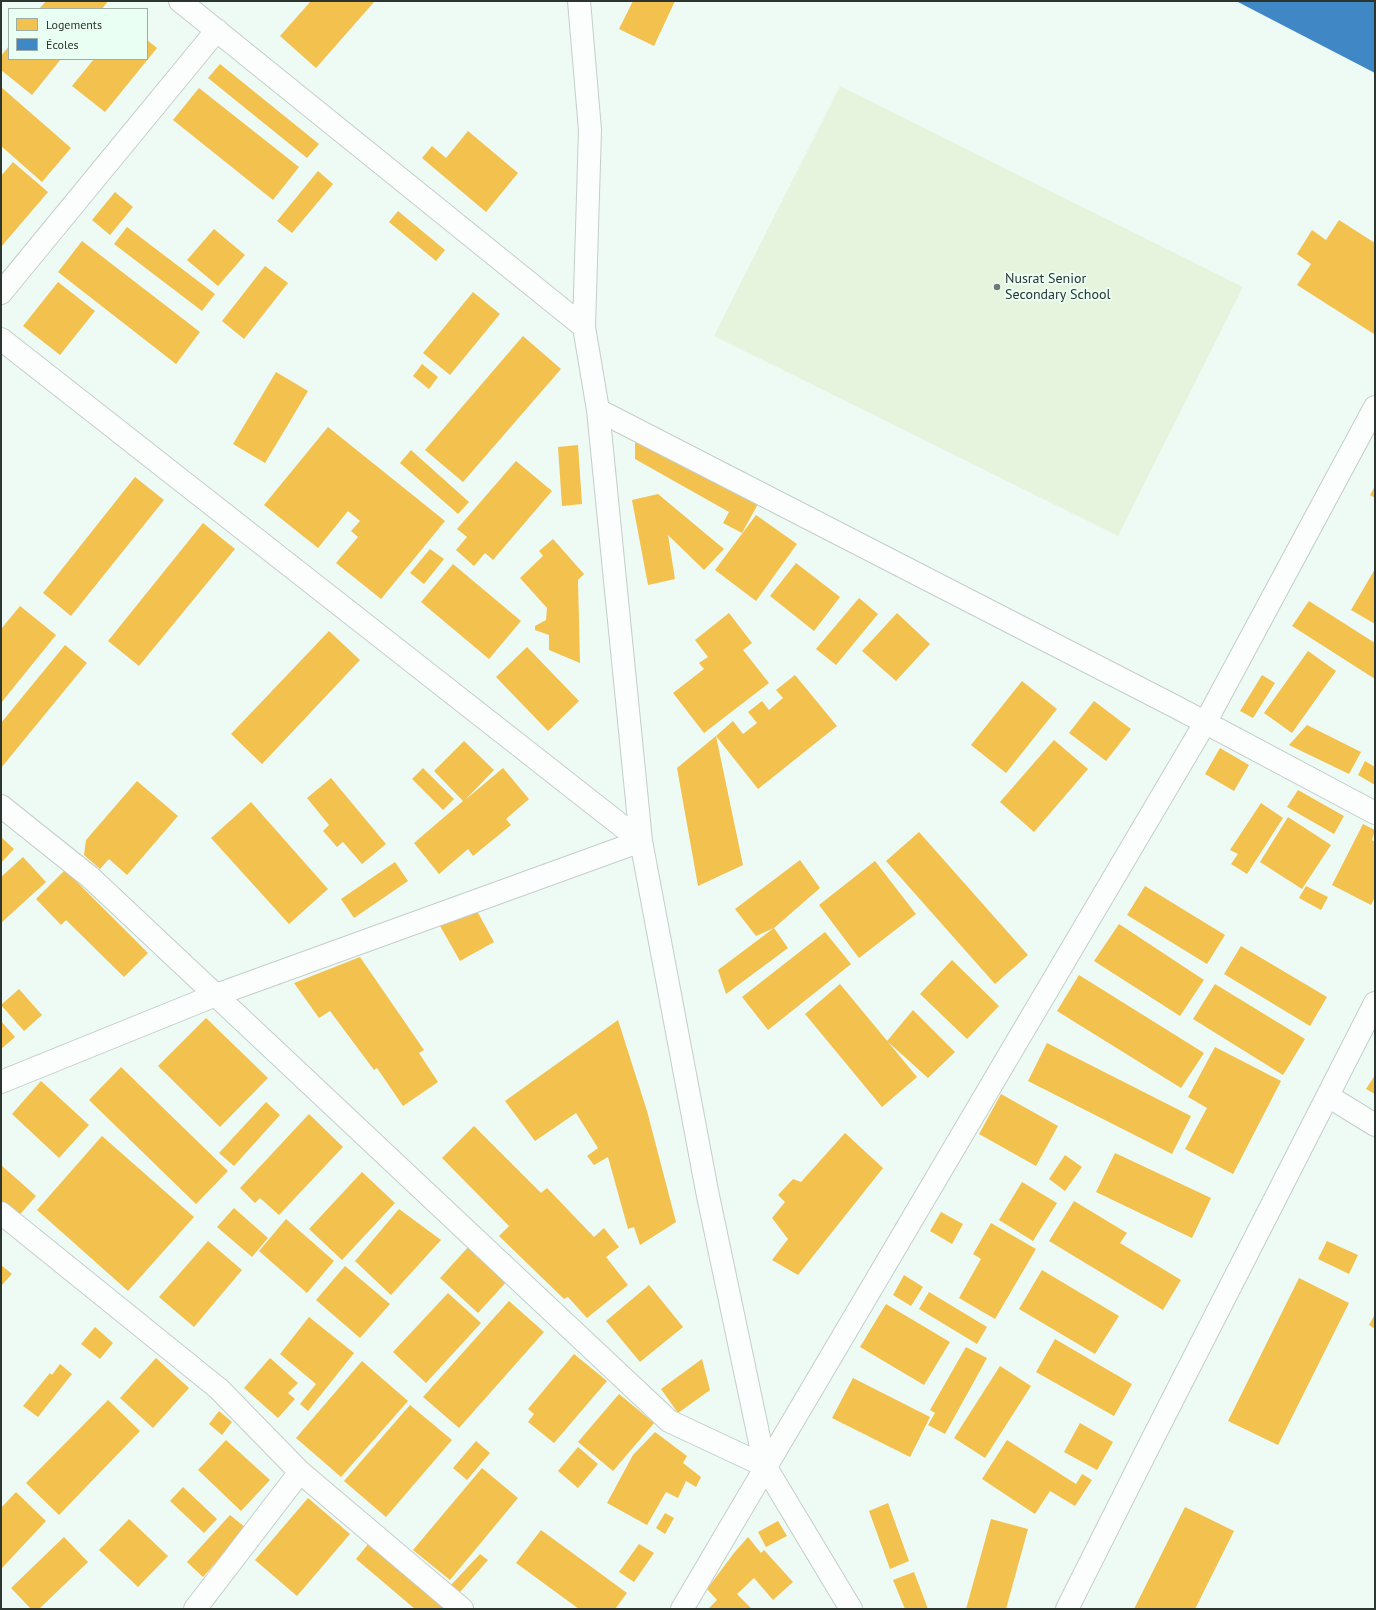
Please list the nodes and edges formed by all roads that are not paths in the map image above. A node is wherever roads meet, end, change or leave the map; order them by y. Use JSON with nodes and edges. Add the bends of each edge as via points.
{"nodes":[{"id":1,"x":180,"y":1,"type":"edge"},
{"id":2,"x":579,"y":1,"type":"edge"},
{"id":3,"x":217,"y":30,"type":"junction"},
{"id":4,"x":1,"y":292,"type":"edge"},
{"id":5,"x":584,"y":327,"type":"junction"},
{"id":6,"x":1,"y":339,"type":"edge"},
{"id":7,"x":1375,"y":407,"type":"edge"},
{"id":8,"x":598,"y":410,"type":"junction"},
{"id":9,"x":1205,"y":723,"type":"junction"},
{"id":10,"x":1,"y":806,"type":"edge"},
{"id":11,"x":1375,"y":813,"type":"edge"},
{"id":12,"x":641,"y":841,"type":"junction"},
{"id":13,"x":216,"y":995,"type":"junction"},
{"id":14,"x":1375,"y":1003,"type":"edge"},
{"id":15,"x":1,"y":1082,"type":"edge"},
{"id":16,"x":1328,"y":1096,"type":"junction"},
{"id":17,"x":1375,"y":1125,"type":"edge"},
{"id":18,"x":1,"y":1212,"type":"edge"},
{"id":19,"x":766,"y":1466,"type":"junction"},
{"id":20,"x":300,"y":1472,"type":"junction"},
{"id":21,"x":195,"y":1609,"type":"edge"},
{"id":22,"x":462,"y":1609,"type":"edge"},
{"id":23,"x":682,"y":1609,"type":"edge"},
{"id":24,"x":851,"y":1609,"type":"edge"},
{"id":25,"x":1067,"y":1609,"type":"edge"}],
"edges":[{"from":1,"to":3,"type":"street"},
{"from":2,"to":5,"type":"street","via":[[590,130]]},
{"from":3,"to":4,"type":"street"},
{"from":3,"to":5,"type":"street"},
{"from":5,"to":8,"type":"street"},
{"from":6,"to":12,"type":"street"},
{"from":7,"to":9,"type":"street"},
{"from":8,"to":9,"type":"street"},
{"from":8,"to":12,"type":"street"},
{"from":9,"to":11,"type":"street"},
{"from":9,"to":19,"type":"street"},
{"from":10,"to":13,"type":"street","via":[[90,877]]},
{"from":12,"to":13,"type":"street"},
{"from":12,"to":19,"type":"street","via":[[706,1190]]},
{"from":13,"to":15,"type":"street"},
{"from":13,"to":19,"type":"street","via":[[669,1421]]},
{"from":14,"to":16,"type":"street"},
{"from":16,"to":17,"type":"street"},
{"from":16,"to":25,"type":"street"},
{"from":18,"to":20,"type":"street","via":[[219,1389]]},
{"from":19,"to":23,"type":"street"},
{"from":19,"to":24,"type":"street"},
{"from":20,"to":21,"type":"street"},
{"from":20,"to":22,"type":"street"}]}
